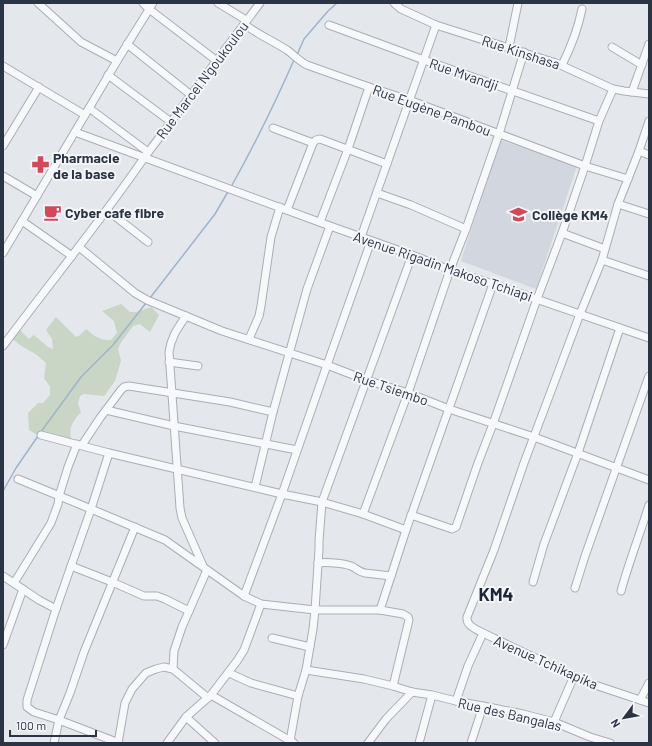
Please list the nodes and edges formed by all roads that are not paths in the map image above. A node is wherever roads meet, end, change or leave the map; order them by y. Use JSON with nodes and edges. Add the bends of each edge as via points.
{"nodes":[{"id":1,"x":38,"y":3,"type":"edge"},
{"id":2,"x":143,"y":3,"type":"edge"},
{"id":3,"x":218,"y":3,"type":"edge"},
{"id":4,"x":260,"y":3,"type":"edge"},
{"id":5,"x":394,"y":3,"type":"edge"},
{"id":6,"x":518,"y":3,"type":"edge"},
{"id":7,"x":151,"y":6,"type":"edge"},
{"id":8,"x":582,"y":9,"type":"dead end"},
{"id":9,"x":245,"y":22,"type":"junction"},
{"id":10,"x":329,"y":25,"type":"dead end"},
{"id":11,"x":436,"y":25,"type":"junction"},
{"id":12,"x":127,"y":44,"type":"junction"},
{"id":13,"x":649,"y":44,"type":"edge"},
{"id":14,"x":612,"y":46,"type":"dead end"},
{"id":15,"x":509,"y":47,"type":"junction"},
{"id":16,"x":524,"y":52,"type":"junction"},
{"id":17,"x":424,"y":60,"type":"junction"},
{"id":18,"x":117,"y":61,"type":"junction"},
{"id":19,"x":217,"y":61,"type":"junction"},
{"id":20,"x":562,"y":65,"type":"junction"},
{"id":21,"x":642,"y":65,"type":"junction"},
{"id":22,"x":3,"y":66,"type":"edge"},
{"id":23,"x":108,"y":76,"type":"junction"},
{"id":24,"x":39,"y":87,"type":"junction"},
{"id":25,"x":369,"y":87,"type":"junction"},
{"id":26,"x":612,"y":89,"type":"junction"},
{"id":27,"x":511,"y":90,"type":"junction"},
{"id":28,"x":632,"y":92,"type":"junction"},
{"id":29,"x":649,"y":94,"type":"edge"},
{"id":30,"x":191,"y":95,"type":"junction"},
{"id":31,"x":409,"y":100,"type":"junction"},
{"id":32,"x":89,"y":108,"type":"junction"},
{"id":33,"x":85,"y":115,"type":"junction"},
{"id":34,"x":599,"y":121,"type":"junction"},
{"id":35,"x":649,"y":121,"type":"edge"},
{"id":36,"x":171,"y":122,"type":"junction"},
{"id":37,"x":273,"y":128,"type":"dead end"},
{"id":38,"x":75,"y":132,"type":"junction"},
{"id":39,"x":499,"y":134,"type":"junction"},
{"id":40,"x":313,"y":142,"type":"junction"},
{"id":41,"x":3,"y":146,"type":"edge"},
{"id":42,"x":348,"y":149,"type":"junction"},
{"id":43,"x":639,"y":151,"type":"junction"},
{"id":44,"x":649,"y":154,"type":"edge"},
{"id":45,"x":146,"y":155,"type":"junction"},
{"id":46,"x":387,"y":164,"type":"junction"},
{"id":47,"x":585,"y":166,"type":"junction"},
{"id":48,"x":3,"y":176,"type":"edge"},
{"id":49,"x":628,"y":179,"type":"junction"},
{"id":50,"x":377,"y":193,"type":"junction"},
{"id":51,"x":37,"y":196,"type":"junction"},
{"id":52,"x":618,"y":204,"type":"junction"},
{"id":53,"x":283,"y":208,"type":"junction"},
{"id":54,"x":107,"y":210,"type":"junction"},
{"id":55,"x":649,"y":214,"type":"edge"},
{"id":56,"x":22,"y":221,"type":"junction"},
{"id":57,"x":320,"y":222,"type":"junction"},
{"id":58,"x":330,"y":226,"type":"junction"},
{"id":59,"x":466,"y":229,"type":"junction"},
{"id":60,"x":562,"y":233,"type":"junction"},
{"id":61,"x":361,"y":237,"type":"junction"},
{"id":62,"x":371,"y":241,"type":"junction"},
{"id":63,"x":148,"y":242,"type":"dead end"},
{"id":64,"x":79,"y":247,"type":"junction"},
{"id":65,"x":605,"y":249,"type":"junction"},
{"id":66,"x":3,"y":253,"type":"edge"},
{"id":67,"x":412,"y":255,"type":"junction"},
{"id":68,"x":72,"y":256,"type":"junction"},
{"id":69,"x":602,"y":260,"type":"junction"},
{"id":70,"x":450,"y":270,"type":"junction"},
{"id":71,"x":649,"y":276,"type":"edge"},
{"id":72,"x":493,"y":284,"type":"junction"},
{"id":73,"x":537,"y":299,"type":"junction"},
{"id":74,"x":580,"y":314,"type":"junction"},
{"id":75,"x":186,"y":316,"type":"junction"},
{"id":76,"x":620,"y":328,"type":"junction"},
{"id":77,"x":649,"y":338,"type":"edge"},
{"id":78,"x":249,"y":339,"type":"junction"},
{"id":79,"x":3,"y":346,"type":"edge"},
{"id":80,"x":289,"y":353,"type":"junction"},
{"id":81,"x":169,"y":362,"type":"junction"},
{"id":82,"x":327,"y":365,"type":"junction"},
{"id":83,"x":198,"y":366,"type":"dead end"},
{"id":84,"x":649,"y":376,"type":"edge"},
{"id":85,"x":366,"y":380,"type":"junction"},
{"id":86,"x":172,"y":393,"type":"junction"},
{"id":87,"x":408,"y":393,"type":"junction"},
{"id":88,"x":449,"y":409,"type":"junction"},
{"id":89,"x":106,"y":410,"type":"junction"},
{"id":90,"x":273,"y":412,"type":"junction"},
{"id":91,"x":493,"y":424,"type":"junction"},
{"id":92,"x":174,"y":426,"type":"junction"},
{"id":93,"x":42,"y":435,"type":"dead end"},
{"id":94,"x":534,"y":437,"type":"junction"},
{"id":95,"x":265,"y":444,"type":"junction"},
{"id":96,"x":80,"y":445,"type":"junction"},
{"id":97,"x":298,"y":450,"type":"junction"},
{"id":98,"x":110,"y":453,"type":"junction"},
{"id":99,"x":578,"y":453,"type":"junction"},
{"id":100,"x":617,"y":468,"type":"junction"},
{"id":101,"x":177,"y":469,"type":"junction"},
{"id":102,"x":18,"y":479,"type":"dead end"},
{"id":103,"x":649,"y":480,"type":"edge"},
{"id":104,"x":255,"y":488,"type":"junction"},
{"id":105,"x":282,"y":494,"type":"junction"},
{"id":106,"x":59,"y":496,"type":"junction"},
{"id":107,"x":322,"y":502,"type":"junction"},
{"id":108,"x":649,"y":506,"type":"edge"},
{"id":109,"x":90,"y":509,"type":"junction"},
{"id":110,"x":363,"y":514,"type":"junction"},
{"id":111,"x":411,"y":515,"type":"junction"},
{"id":112,"x":134,"y":527,"type":"junction"},
{"id":113,"x":406,"y":530,"type":"junction"},
{"id":114,"x":318,"y":562,"type":"junction"},
{"id":115,"x":71,"y":566,"type":"junction"},
{"id":116,"x":205,"y":568,"type":"junction"},
{"id":117,"x":3,"y":576,"type":"edge"},
{"id":118,"x":391,"y":576,"type":"junction"},
{"id":119,"x":112,"y":582,"type":"junction"},
{"id":120,"x":533,"y":582,"type":"dead end"},
{"id":121,"x":14,"y":583,"type":"junction"},
{"id":122,"x":575,"y":588,"type":"dead end"},
{"id":123,"x":23,"y":590,"type":"junction"},
{"id":124,"x":620,"y":591,"type":"dead end"},
{"id":125,"x":244,"y":596,"type":"junction"},
{"id":126,"x":260,"y":604,"type":"junction"},
{"id":127,"x":56,"y":610,"type":"junction"},
{"id":128,"x":315,"y":610,"type":"junction"},
{"id":129,"x":380,"y":610,"type":"junction"},
{"id":130,"x":189,"y":611,"type":"junction"},
{"id":131,"x":483,"y":633,"type":"junction"},
{"id":132,"x":272,"y":638,"type":"dead end"},
{"id":133,"x":3,"y":645,"type":"edge"},
{"id":134,"x":310,"y":647,"type":"junction"},
{"id":135,"x":173,"y":670,"type":"junction"},
{"id":136,"x":306,"y":670,"type":"junction"},
{"id":137,"x":229,"y":673,"type":"junction"},
{"id":138,"x":574,"y":676,"type":"junction"},
{"id":139,"x":649,"y":683,"type":"edge"},
{"id":140,"x":393,"y":686,"type":"junction"},
{"id":141,"x":412,"y":692,"type":"junction"},
{"id":142,"x":432,"y":695,"type":"junction"},
{"id":143,"x":298,"y":696,"type":"junction"},
{"id":144,"x":209,"y":697,"type":"junction"},
{"id":145,"x":640,"y":700,"type":"junction"},
{"id":146,"x":456,"y":701,"type":"junction"},
{"id":147,"x":649,"y":703,"type":"edge"},
{"id":148,"x":483,"y":706,"type":"junction"},
{"id":149,"x":186,"y":718,"type":"junction"},
{"id":150,"x":59,"y":720,"type":"junction"},
{"id":151,"x":554,"y":722,"type":"junction"},
{"id":152,"x":292,"y":742,"type":"edge"},
{"id":153,"x":54,"y":743,"type":"edge"},
{"id":154,"x":119,"y":743,"type":"edge"},
{"id":155,"x":167,"y":743,"type":"edge"},
{"id":156,"x":215,"y":743,"type":"edge"},
{"id":157,"x":368,"y":743,"type":"edge"},
{"id":158,"x":419,"y":743,"type":"edge"},
{"id":159,"x":471,"y":743,"type":"edge"},
{"id":160,"x":610,"y":743,"type":"edge"}],
"edges":[{"from":1,"to":18,"type":"street","via":[[81,42]]},
{"from":2,"to":7,"type":"street"},
{"from":3,"to":9,"type":"street","name":"Rue Eugène Pambou"},
{"from":4,"to":9,"type":"street","name":"Rue Marcel N'goukoulou"},
{"from":5,"to":11,"type":"street","name":"Rue Kinshasa","via":[[401,9]]},
{"from":6,"to":15,"type":"street"},
{"from":7,"to":12,"type":"street"},
{"from":7,"to":19,"type":"street"},
{"from":8,"to":20,"type":"street","via":[[572,44]]},
{"from":9,"to":19,"type":"street","name":"Rue Marcel N'goukoulou"},
{"from":9,"to":25,"type":"street","name":"Rue Eugène Pambou","via":[[257,33],[307,65]]},
{"from":10,"to":17,"type":"street","name":"Rue Mvandji"},
{"from":11,"to":15,"type":"street","name":"Rue Kinshasa"},
{"from":11,"to":17,"type":"street"},
{"from":12,"to":18,"type":"street"},
{"from":12,"to":30,"type":"street"},
{"from":13,"to":21,"type":"street"},
{"from":14,"to":21,"type":"street"},
{"from":15,"to":16,"type":"street","name":"Rue Kinshasa"},
{"from":16,"to":20,"type":"street","name":"Rue Kinshasa"},
{"from":16,"to":27,"type":"street"},
{"from":17,"to":27,"type":"street","name":"Rue Mvandji"},
{"from":17,"to":31,"type":"street"},
{"from":18,"to":23,"type":"street"},
{"from":19,"to":30,"type":"street","name":"Rue Marcel N'goukoulou"},
{"from":20,"to":26,"type":"street","name":"Rue Kinshasa"},
{"from":21,"to":28,"type":"street"},
{"from":22,"to":24,"type":"street"},
{"from":23,"to":32,"type":"street"},
{"from":23,"to":36,"type":"street"},
{"from":24,"to":33,"type":"street"},
{"from":24,"to":41,"type":"street"},
{"from":25,"to":31,"type":"street","name":"Rue Eugène Pambou"},
{"from":25,"to":42,"type":"street"},
{"from":26,"to":28,"type":"street","name":"Rue Kinshasa"},
{"from":26,"to":34,"type":"street"},
{"from":27,"to":34,"type":"street","name":"Rue Mvandji"},
{"from":27,"to":39,"type":"street"},
{"from":28,"to":29,"type":"street","name":"Rue Kinshasa"},
{"from":30,"to":36,"type":"street","name":"Rue Marcel N'goukoulou"},
{"from":31,"to":39,"type":"street","name":"Rue Eugène Pambou"},
{"from":31,"to":46,"type":"street"},
{"from":32,"to":33,"type":"street"},
{"from":32,"to":45,"type":"street"},
{"from":33,"to":38,"type":"street"},
{"from":34,"to":47,"type":"street"},
{"from":35,"to":43,"type":"street"},
{"from":36,"to":45,"type":"street","name":"Rue Marcel N'goukoulou"},
{"from":37,"to":40,"type":"street"},
{"from":38,"to":45,"type":"street","name":"Avenue Rigadin Makoso Tchiapi"},
{"from":38,"to":51,"type":"street"},
{"from":39,"to":47,"type":"street","name":"Rue Eugène Pambou"},
{"from":39,"to":59,"type":"street"},
{"from":40,"to":42,"type":"street","via":[[320,139]]},
{"from":40,"to":53,"type":"street"},
{"from":42,"to":46,"type":"street"},
{"from":42,"to":57,"type":"street"},
{"from":43,"to":44,"type":"street"},
{"from":43,"to":49,"type":"street"},
{"from":45,"to":53,"type":"street","name":"Avenue Rigadin Makoso Tchiapi"},
{"from":45,"to":54,"type":"street","name":"Rue Marcel N'goukoulou"},
{"from":46,"to":50,"type":"street"},
{"from":47,"to":49,"type":"street","name":"Rue Eugène Pambou"},
{"from":47,"to":60,"type":"street"},
{"from":48,"to":51,"type":"street"},
{"from":49,"to":52,"type":"street"},
{"from":50,"to":59,"type":"street"},
{"from":50,"to":61,"type":"street"},
{"from":51,"to":56,"type":"street"},
{"from":52,"to":55,"type":"street"},
{"from":52,"to":65,"type":"street"},
{"from":53,"to":57,"type":"street","name":"Avenue Rigadin Makoso Tchiapi"},
{"from":53,"to":78,"type":"street","via":[[271,238],[261,306]]},
{"from":54,"to":63,"type":"street"},
{"from":54,"to":64,"type":"street","name":"Rue Marcel N'goukoulou"},
{"from":56,"to":66,"type":"street"},
{"from":56,"to":68,"type":"street"},
{"from":57,"to":58,"type":"street","name":"Avenue Rigadin Makoso Tchiapi"},
{"from":58,"to":61,"type":"street","name":"Avenue Rigadin Makoso Tchiapi"},
{"from":58,"to":80,"type":"street","via":[[307,290]]},
{"from":59,"to":70,"type":"street"},
{"from":60,"to":65,"type":"street"},
{"from":60,"to":73,"type":"street"},
{"from":61,"to":62,"type":"street","name":"Avenue Rigadin Makoso Tchiapi"},
{"from":62,"to":67,"type":"street","name":"Avenue Rigadin Makoso Tchiapi"},
{"from":62,"to":82,"type":"street"},
{"from":64,"to":68,"type":"street","name":"Rue Marcel N'goukoulou"},
{"from":64,"to":75,"type":"street","name":"Rue Tsiembo","via":[[147,300]]},
{"from":65,"to":69,"type":"street"},
{"from":67,"to":70,"type":"street","name":"Avenue Rigadin Makoso Tchiapi"},
{"from":67,"to":85,"type":"street"},
{"from":68,"to":79,"type":"street","name":"Rue Marcel N'goukoulou"},
{"from":69,"to":71,"type":"street"},
{"from":69,"to":74,"type":"street"},
{"from":70,"to":72,"type":"street","name":"Avenue Rigadin Makoso Tchiapi"},
{"from":70,"to":87,"type":"street"},
{"from":72,"to":73,"type":"street","name":"Avenue Rigadin Makoso Tchiapi"},
{"from":72,"to":88,"type":"street"},
{"from":73,"to":74,"type":"street","name":"Avenue Rigadin Makoso Tchiapi"},
{"from":73,"to":91,"type":"street"},
{"from":74,"to":76,"type":"street","name":"Avenue Rigadin Makoso Tchiapi"},
{"from":74,"to":94,"type":"street"},
{"from":75,"to":78,"type":"street","name":"Rue Tsiembo"},
{"from":75,"to":81,"type":"street","via":[[174,333],[170,344]]},
{"from":76,"to":77,"type":"street","name":"Avenue Rigadin Makoso Tchiapi"},
{"from":76,"to":99,"type":"street"},
{"from":78,"to":80,"type":"street","name":"Rue Tsiembo"},
{"from":80,"to":82,"type":"street","name":"Rue Tsiembo"},
{"from":80,"to":90,"type":"street"},
{"from":81,"to":83,"type":"street"},
{"from":81,"to":86,"type":"street"},
{"from":82,"to":85,"type":"street","name":"Rue Tsiembo"},
{"from":82,"to":97,"type":"street"},
{"from":84,"to":100,"type":"street"},
{"from":85,"to":87,"type":"street","name":"Rue Tsiembo"},
{"from":85,"to":107,"type":"street"},
{"from":86,"to":89,"type":"street","via":[[124,387]]},
{"from":86,"to":90,"type":"street"},
{"from":86,"to":92,"type":"street"},
{"from":87,"to":88,"type":"street","name":"Rue Tsiembo"},
{"from":87,"to":110,"type":"street"},
{"from":88,"to":91,"type":"street","name":"Rue Tsiembo"},
{"from":88,"to":111,"type":"street"},
{"from":89,"to":92,"type":"street"},
{"from":89,"to":96,"type":"street"},
{"from":90,"to":95,"type":"street"},
{"from":91,"to":94,"type":"street","name":"Rue Tsiembo"},
{"from":91,"to":111,"type":"street","via":[[456,527],[452,529]]},
{"from":92,"to":95,"type":"street"},
{"from":92,"to":101,"type":"street"},
{"from":93,"to":96,"type":"street"},
{"from":94,"to":99,"type":"street","name":"Rue Tsiembo"},
{"from":94,"to":131,"type":"street","name":"Avenue Tchikapika","via":[[467,617],[468,624]]},
{"from":95,"to":97,"type":"street"},
{"from":95,"to":104,"type":"street"},
{"from":96,"to":98,"type":"street"},
{"from":96,"to":106,"type":"street","via":[[68,467]]},
{"from":97,"to":105,"type":"street"},
{"from":98,"to":101,"type":"street"},
{"from":98,"to":109,"type":"street"},
{"from":99,"to":100,"type":"street","name":"Rue Tsiembo"},
{"from":99,"to":120,"type":"street","via":[[544,544]]},
{"from":100,"to":103,"type":"street","name":"Rue Tsiembo"},
{"from":100,"to":122,"type":"street"},
{"from":101,"to":104,"type":"street"},
{"from":101,"to":116,"type":"street","via":[[182,518]]},
{"from":102,"to":106,"type":"street"},
{"from":104,"to":105,"type":"street"},
{"from":105,"to":107,"type":"street"},
{"from":105,"to":125,"type":"street"},
{"from":106,"to":109,"type":"street"},
{"from":106,"to":121,"type":"street","via":[[51,523]]},
{"from":107,"to":110,"type":"street"},
{"from":107,"to":114,"type":"street"},
{"from":108,"to":124,"type":"street"},
{"from":109,"to":112,"type":"street"},
{"from":109,"to":115,"type":"street"},
{"from":110,"to":113,"type":"street"},
{"from":111,"to":113,"type":"street"},
{"from":112,"to":116,"type":"street","via":[[165,540]]},
{"from":112,"to":119,"type":"street"},
{"from":113,"to":118,"type":"street"},
{"from":114,"to":118,"type":"street","via":[[349,565],[361,572]]},
{"from":114,"to":128,"type":"street"},
{"from":115,"to":119,"type":"street"},
{"from":115,"to":127,"type":"street"},
{"from":116,"to":125,"type":"street"},
{"from":116,"to":130,"type":"street"},
{"from":117,"to":121,"type":"street"},
{"from":118,"to":129,"type":"street"},
{"from":119,"to":130,"type":"street","via":[[144,596],[165,599]]},
{"from":119,"to":150,"type":"street"},
{"from":121,"to":123,"type":"street"},
{"from":123,"to":127,"type":"street"},
{"from":123,"to":133,"type":"street"},
{"from":125,"to":126,"type":"street"},
{"from":126,"to":128,"type":"street"},
{"from":126,"to":137,"type":"street","via":[[244,650]]},
{"from":127,"to":150,"type":"street","via":[[26,704],[34,712]]},
{"from":128,"to":129,"type":"street"},
{"from":128,"to":134,"type":"street"},
{"from":129,"to":140,"type":"street","via":[[402,614],[409,619]]},
{"from":130,"to":135,"type":"street","via":[[174,652]]},
{"from":131,"to":138,"type":"street","name":"Avenue Tchikapika"},
{"from":131,"to":146,"type":"street"},
{"from":132,"to":134,"type":"street"},
{"from":134,"to":136,"type":"street"},
{"from":135,"to":144,"type":"street"},
{"from":135,"to":154,"type":"street","via":[[156,668],[146,673],[132,689],[125,703]]},
{"from":136,"to":140,"type":"street","name":"Rue des Bangalas"},
{"from":136,"to":143,"type":"street"},
{"from":137,"to":143,"type":"street","via":[[251,683]]},
{"from":137,"to":144,"type":"street"},
{"from":138,"to":145,"type":"street","name":"Avenue Tchikapika"},
{"from":138,"to":151,"type":"street"},
{"from":139,"to":145,"type":"street"},
{"from":140,"to":141,"type":"street","name":"Rue des Bangalas"},
{"from":141,"to":142,"type":"street","name":"Rue des Bangalas"},
{"from":141,"to":157,"type":"street","via":[[386,719]]},
{"from":142,"to":146,"type":"street","name":"Rue des Bangalas"},
{"from":142,"to":158,"type":"street"},
{"from":143,"to":152,"type":"street"},
{"from":144,"to":149,"type":"street"},
{"from":144,"to":152,"type":"street"},
{"from":145,"to":147,"type":"street","name":"Avenue Tchikapika"},
{"from":146,"to":148,"type":"street","name":"Rue des Bangalas"},
{"from":148,"to":151,"type":"street","name":"Rue des Bangalas"},
{"from":148,"to":159,"type":"street"},
{"from":149,"to":155,"type":"street"},
{"from":149,"to":156,"type":"street"},
{"from":150,"to":153,"type":"street"},
{"from":150,"to":154,"type":"street"},
{"from":151,"to":160,"type":"street","name":"Rue des Bangalas"}]}
